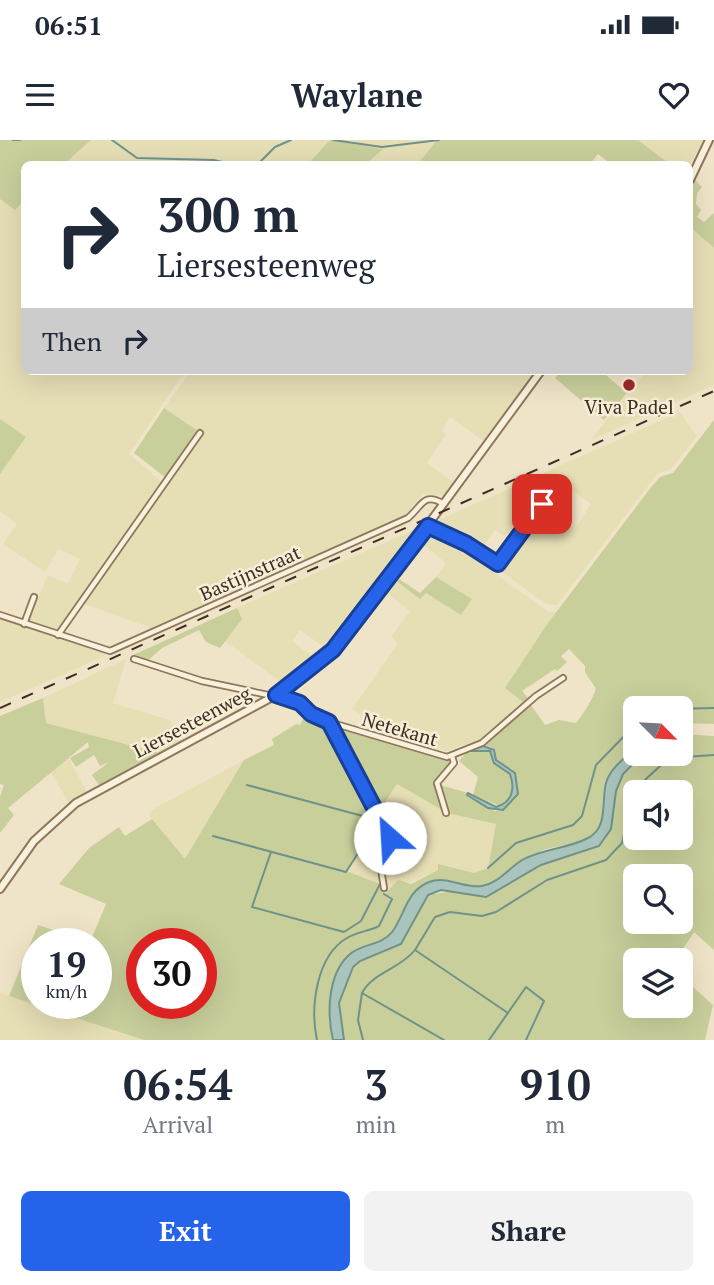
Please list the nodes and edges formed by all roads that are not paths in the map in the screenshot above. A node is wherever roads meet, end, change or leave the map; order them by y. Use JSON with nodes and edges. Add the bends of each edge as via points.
{"nodes":[{"id":1,"x":709,"y":140,"type":"edge"},
{"id":2,"x":693,"y":174,"type":"edge"},
{"id":3,"x":538,"y":375,"type":"edge"},
{"id":4,"x":200,"y":433,"type":"dead end"},
{"id":5,"x":444,"y":504,"type":"junction"},
{"id":6,"x":542,"y":504,"type":"dead end"},
{"id":7,"x":428,"y":526,"type":"junction"},
{"id":8,"x":34,"y":597,"type":"dead end"},
{"id":9,"x":0,"y":615,"type":"edge"},
{"id":10,"x":24,"y":624,"type":"junction"},
{"id":11,"x":58,"y":635,"type":"junction"},
{"id":12,"x":134,"y":659,"type":"dead end"},
{"id":13,"x":563,"y":678,"type":"dead end"},
{"id":14,"x":275,"y":696,"type":"junction"},
{"id":15,"x":329,"y":722,"type":"junction"},
{"id":16,"x":452,"y":756,"type":"junction"},
{"id":17,"x":446,"y":813,"type":"dead end"},
{"id":18,"x":384,"y":888,"type":"dead end"},
{"id":19,"x":0,"y":889,"type":"edge"}],
"edges":[{"from":1,"to":2,"type":"street"},
{"from":3,"to":5,"type":"street","name":"Liersesteenweg"},
{"from":4,"to":11,"type":"street"},
{"from":5,"to":7,"type":"street","name":"Liersesteenweg"},
{"from":5,"to":11,"type":"street","name":"Bastijnstraat","via":[[424,499],[408,518],[110,651]]},
{"from":6,"to":7,"type":"street","via":[[498,564]]},
{"from":7,"to":14,"type":"street","name":"Liersesteenweg","via":[[333,650]]},
{"from":8,"to":10,"type":"street"},
{"from":9,"to":10,"type":"street","name":"Bastijnstraat"},
{"from":10,"to":11,"type":"street","name":"Bastijnstraat"},
{"from":12,"to":14,"type":"street","name":"Netekant","via":[[202,681]]},
{"from":13,"to":16,"type":"street","name":"Netekant","via":[[482,743]]},
{"from":14,"to":15,"type":"street","name":"Netekant","via":[[300,703]]},
{"from":14,"to":19,"type":"street","name":"Liersesteenweg","via":[[76,803],[34,841]]},
{"from":15,"to":16,"type":"street","name":"Netekant","via":[[415,750]]},
{"from":15,"to":18,"type":"street","name":"Netekant","via":[[390,838],[381,869]]},
{"from":16,"to":17,"type":"street","via":[[454,763],[437,783]]}]}
